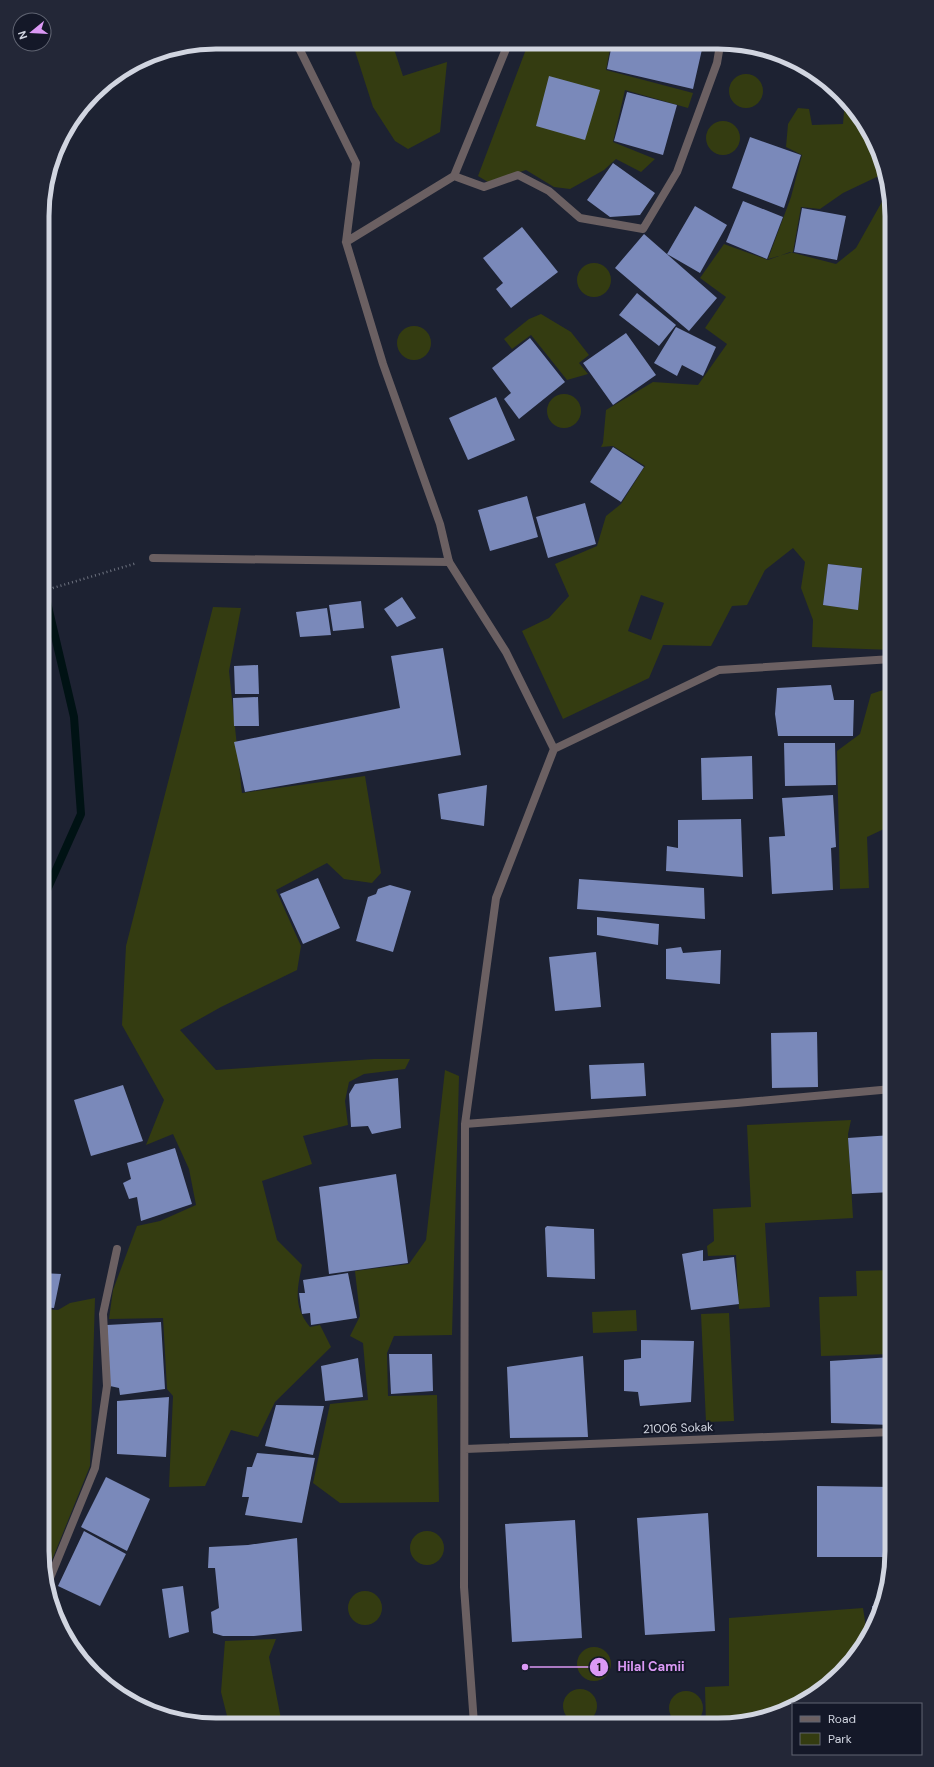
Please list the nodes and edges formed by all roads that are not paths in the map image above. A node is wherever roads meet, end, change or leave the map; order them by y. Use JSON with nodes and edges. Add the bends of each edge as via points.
{"nodes":[{"id":1,"x":299,"y":49,"type":"edge"},
{"id":2,"x":506,"y":49,"type":"edge"},
{"id":3,"x":719,"y":49,"type":"edge"},
{"id":4,"x":454,"y":176,"type":"junction"},
{"id":5,"x":346,"y":242,"type":"junction"},
{"id":6,"x":153,"y":558,"type":"road end"},
{"id":7,"x":449,"y":562,"type":"junction"},
{"id":8,"x":885,"y":659,"type":"edge"},
{"id":9,"x":554,"y":749,"type":"junction"},
{"id":10,"x":885,"y":1089,"type":"edge"},
{"id":11,"x":465,"y":1124,"type":"junction"},
{"id":12,"x":117,"y":1250,"type":"dead end"},
{"id":13,"x":885,"y":1432,"type":"edge"},
{"id":14,"x":465,"y":1449,"type":"junction"},
{"id":15,"x":51,"y":1576,"type":"edge"},
{"id":16,"x":474,"y":1718,"type":"edge"}],
"edges":[{"from":1,"to":5,"type":"street","via":[[356,163]]},
{"from":2,"to":4,"type":"street"},
{"from":3,"to":4,"type":"street","via":[[717,63],[677,172],[643,229],[580,218],[549,190],[518,175],[484,188]]},
{"from":4,"to":5,"type":"street"},
{"from":5,"to":7,"type":"street","via":[[383,364],[440,524]]},
{"from":6,"to":7,"type":"street"},
{"from":7,"to":9,"type":"street","via":[[506,652]]},
{"from":8,"to":9,"type":"street","via":[[719,670]]},
{"from":9,"to":11,"type":"street","via":[[496,898]]},
{"from":10,"to":11,"type":"street"},
{"from":11,"to":14,"type":"street"},
{"from":12,"to":15,"type":"street","via":[[103,1314],[107,1386],[95,1468]]},
{"from":13,"to":14,"type":"street","name":"21006 Sokak"},
{"from":14,"to":16,"type":"street","via":[[464,1587]]}]}
